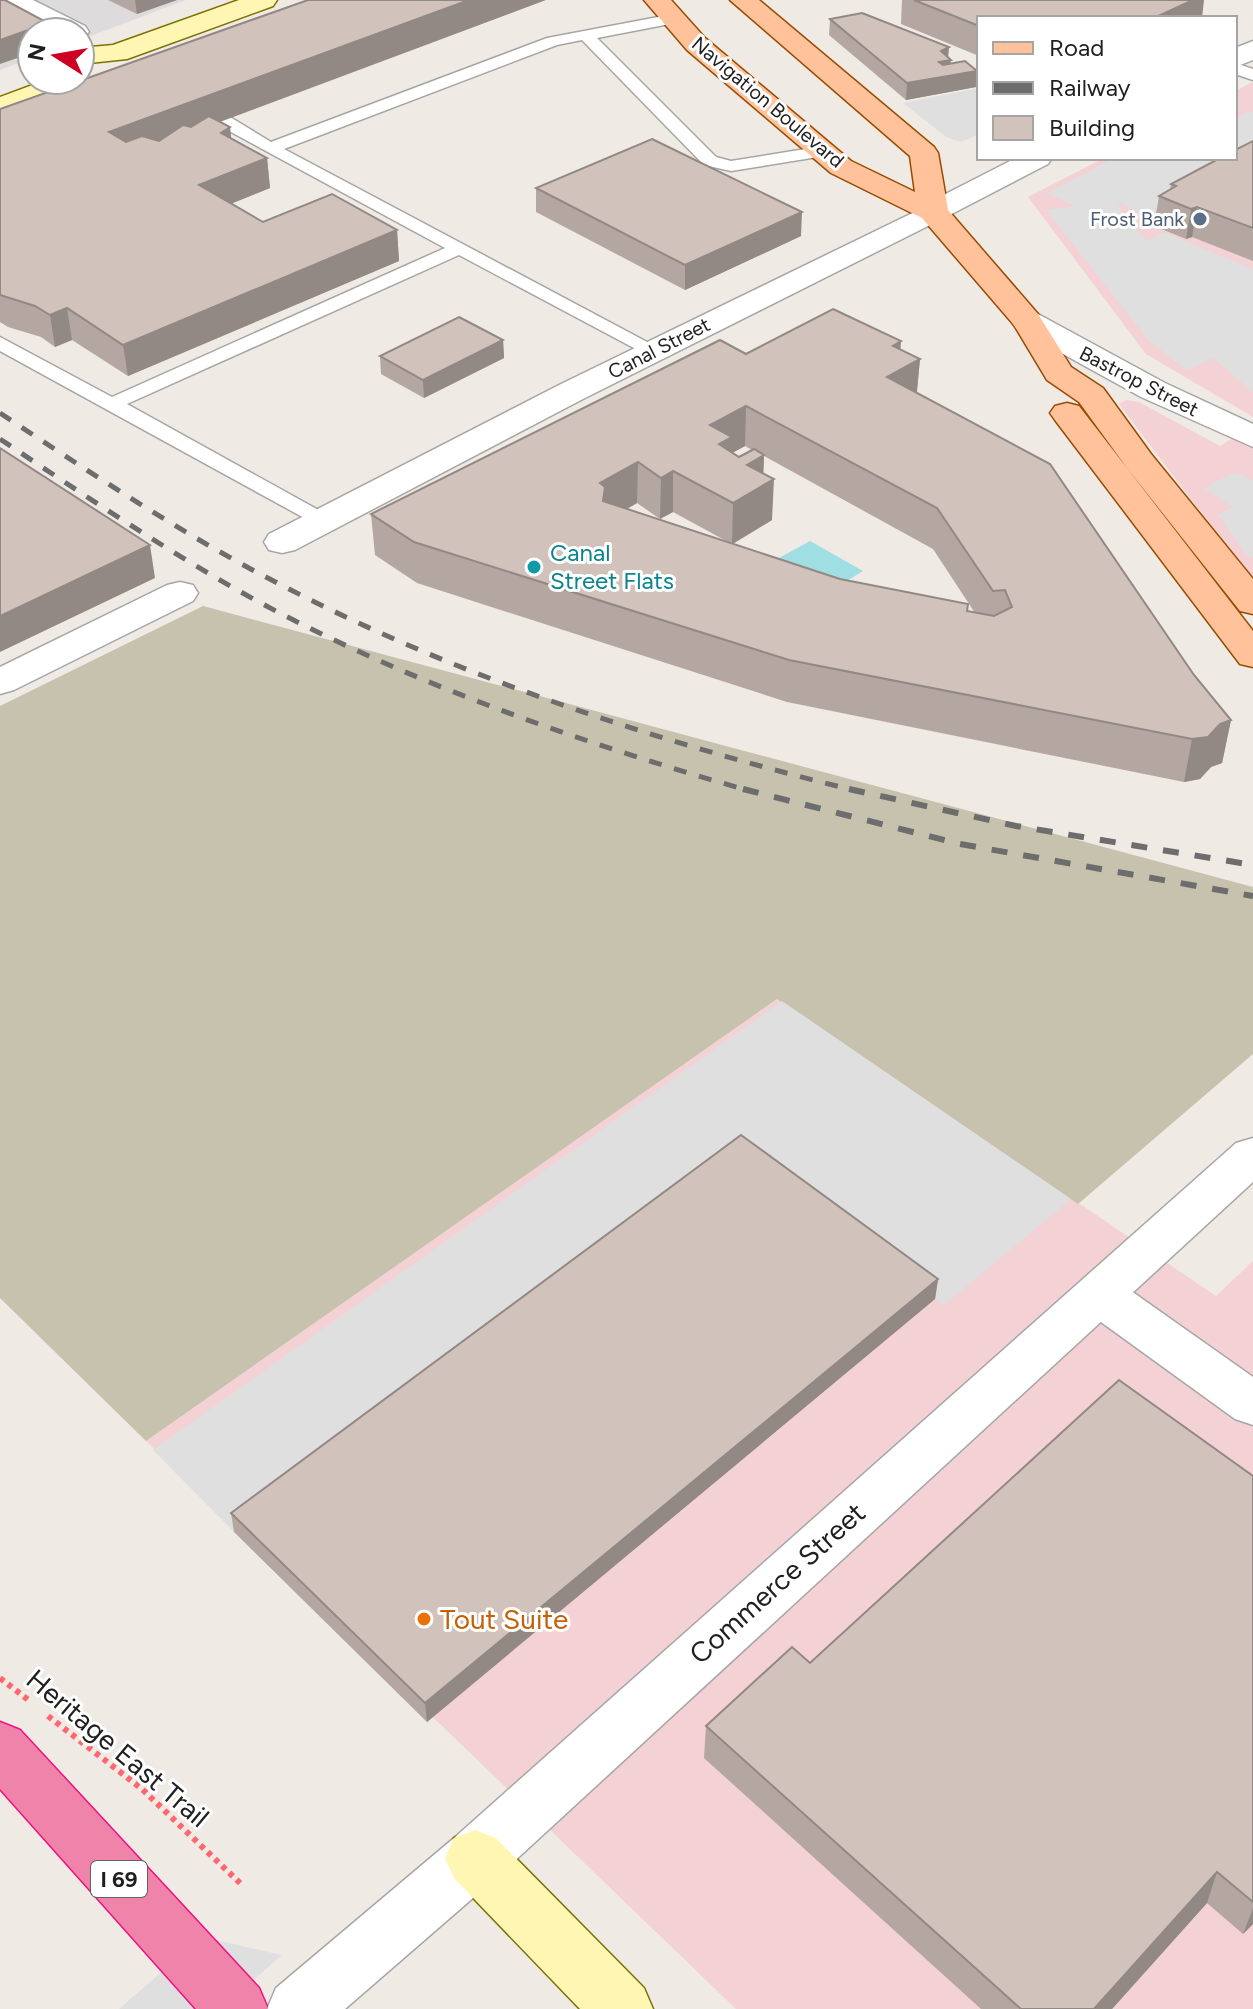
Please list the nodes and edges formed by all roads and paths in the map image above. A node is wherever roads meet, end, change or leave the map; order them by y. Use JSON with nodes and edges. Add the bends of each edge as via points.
{"nodes":[{"id":1,"x":13,"y":0,"type":"edge"},
{"id":2,"x":264,"y":0,"type":"edge"},
{"id":3,"x":743,"y":0,"type":"edge"},
{"id":4,"x":666,"y":10,"type":"edge"},
{"id":5,"x":45,"y":16,"type":"edge"},
{"id":6,"x":772,"y":27,"type":"junction"},
{"id":7,"x":586,"y":35,"type":"junction"},
{"id":8,"x":96,"y":44,"type":"edge"},
{"id":9,"x":696,"y":44,"type":"junction"},
{"id":10,"x":96,"y":58,"type":"edge"},
{"id":11,"x":126,"y":61,"type":"junction"},
{"id":12,"x":96,"y":71,"type":"edge"},
{"id":13,"x":28,"y":96,"type":"edge"},
{"id":14,"x":0,"y":106,"type":"edge"},
{"id":15,"x":224,"y":121,"type":"edge"},
{"id":16,"x":270,"y":148,"type":"junction"},
{"id":17,"x":824,"y":151,"type":"junction"},
{"id":18,"x":1034,"y":160,"type":"edge"},
{"id":19,"x":933,"y":212,"type":"junction"},
{"id":20,"x":460,"y":248,"type":"junction"},
{"id":21,"x":1027,"y":321,"type":"junction"},
{"id":22,"x":0,"y":343,"type":"edge"},
{"id":23,"x":653,"y":360,"type":"junction"},
{"id":24,"x":1059,"y":373,"type":"junction"},
{"id":25,"x":112,"y":404,"type":"junction"},
{"id":26,"x":1253,"y":437,"type":"edge"},
{"id":27,"x":324,"y":521,"type":"junction"},
{"id":28,"x":282,"y":542,"type":"dead end"},
{"id":29,"x":180,"y":593,"type":"dead end"},
{"id":30,"x":1253,"y":603,"type":"edge"},
{"id":31,"x":1253,"y":656,"type":"edge"},
{"id":32,"x":0,"y":682,"type":"edge"},
{"id":33,"x":1253,"y":1155,"type":"edge"},
{"id":34,"x":1100,"y":1295,"type":"junction"},
{"id":35,"x":1253,"y":1404,"type":"edge"},
{"id":36,"x":0,"y":1678,"type":"edge"},
{"id":37,"x":0,"y":1748,"type":"edge"},
{"id":38,"x":475,"y":1858,"type":"junction"},
{"id":39,"x":242,"y":1885,"type":"dead end"},
{"id":40,"x":237,"y":2009,"type":"edge"},
{"id":41,"x":298,"y":2009,"type":"edge"},
{"id":42,"x":622,"y":2009,"type":"edge"}],
"edges":[{"from":1,"to":5,"type":"street"},
{"from":2,"to":11,"type":"main road"},
{"from":3,"to":6,"type":"main road"},
{"from":4,"to":7,"type":"lane"},
{"from":4,"to":9,"type":"main road","name":"Navigation Boulevard"},
{"from":6,"to":9,"type":"main road"},
{"from":6,"to":19,"type":"main road","via":[[924,153]]},
{"from":7,"to":16,"type":"lane","via":[[553,41]]},
{"from":7,"to":17,"type":"lane","via":[[710,161],[731,166]]},
{"from":8,"to":11,"type":"street"},
{"from":9,"to":17,"type":"main road","name":"Navigation Boulevard"},
{"from":10,"to":11,"type":"main road"},
{"from":11,"to":12,"type":"main road"},
{"from":13,"to":14,"type":"main road"},
{"from":15,"to":16,"type":"lane"},
{"from":16,"to":20,"type":"lane"},
{"from":17,"to":19,"type":"main road","name":"Navigation Boulevard","via":[[841,167]]},
{"from":18,"to":19,"type":"street","name":"Canal Street"},
{"from":19,"to":21,"type":"main road","name":"Navigation Boulevard"},
{"from":19,"to":23,"type":"street","name":"Canal Street"},
{"from":20,"to":23,"type":"lane"},
{"from":20,"to":25,"type":"lane"},
{"from":21,"to":24,"type":"main road","name":"Navigation Boulevard"},
{"from":21,"to":26,"type":"street","name":"Bastrop Street"},
{"from":22,"to":25,"type":"lane"},
{"from":23,"to":27,"type":"street","name":"Canal Street"},
{"from":24,"to":30,"type":"main road","name":"Navigation Boulevard","via":[[1091,395]]},
{"from":24,"to":31,"type":"main road","name":"Navigation Boulevard","via":[[1058,400]]},
{"from":25,"to":27,"type":"lane"},
{"from":27,"to":28,"type":"street","name":"Canal Street"},
{"from":29,"to":32,"type":"street"},
{"from":33,"to":34,"type":"street","name":"Commerce Street"},
{"from":34,"to":35,"type":"street"},
{"from":34,"to":38,"type":"street","name":"Commerce Street"},
{"from":36,"to":39,"type":"path","name":"Heritage East Trail","via":[[142,1789]]},
{"from":37,"to":40,"type":"highway","number":"I 69"},
{"from":38,"to":41,"type":"street","name":"Commerce Street"},
{"from":38,"to":42,"type":"main road"}]}
